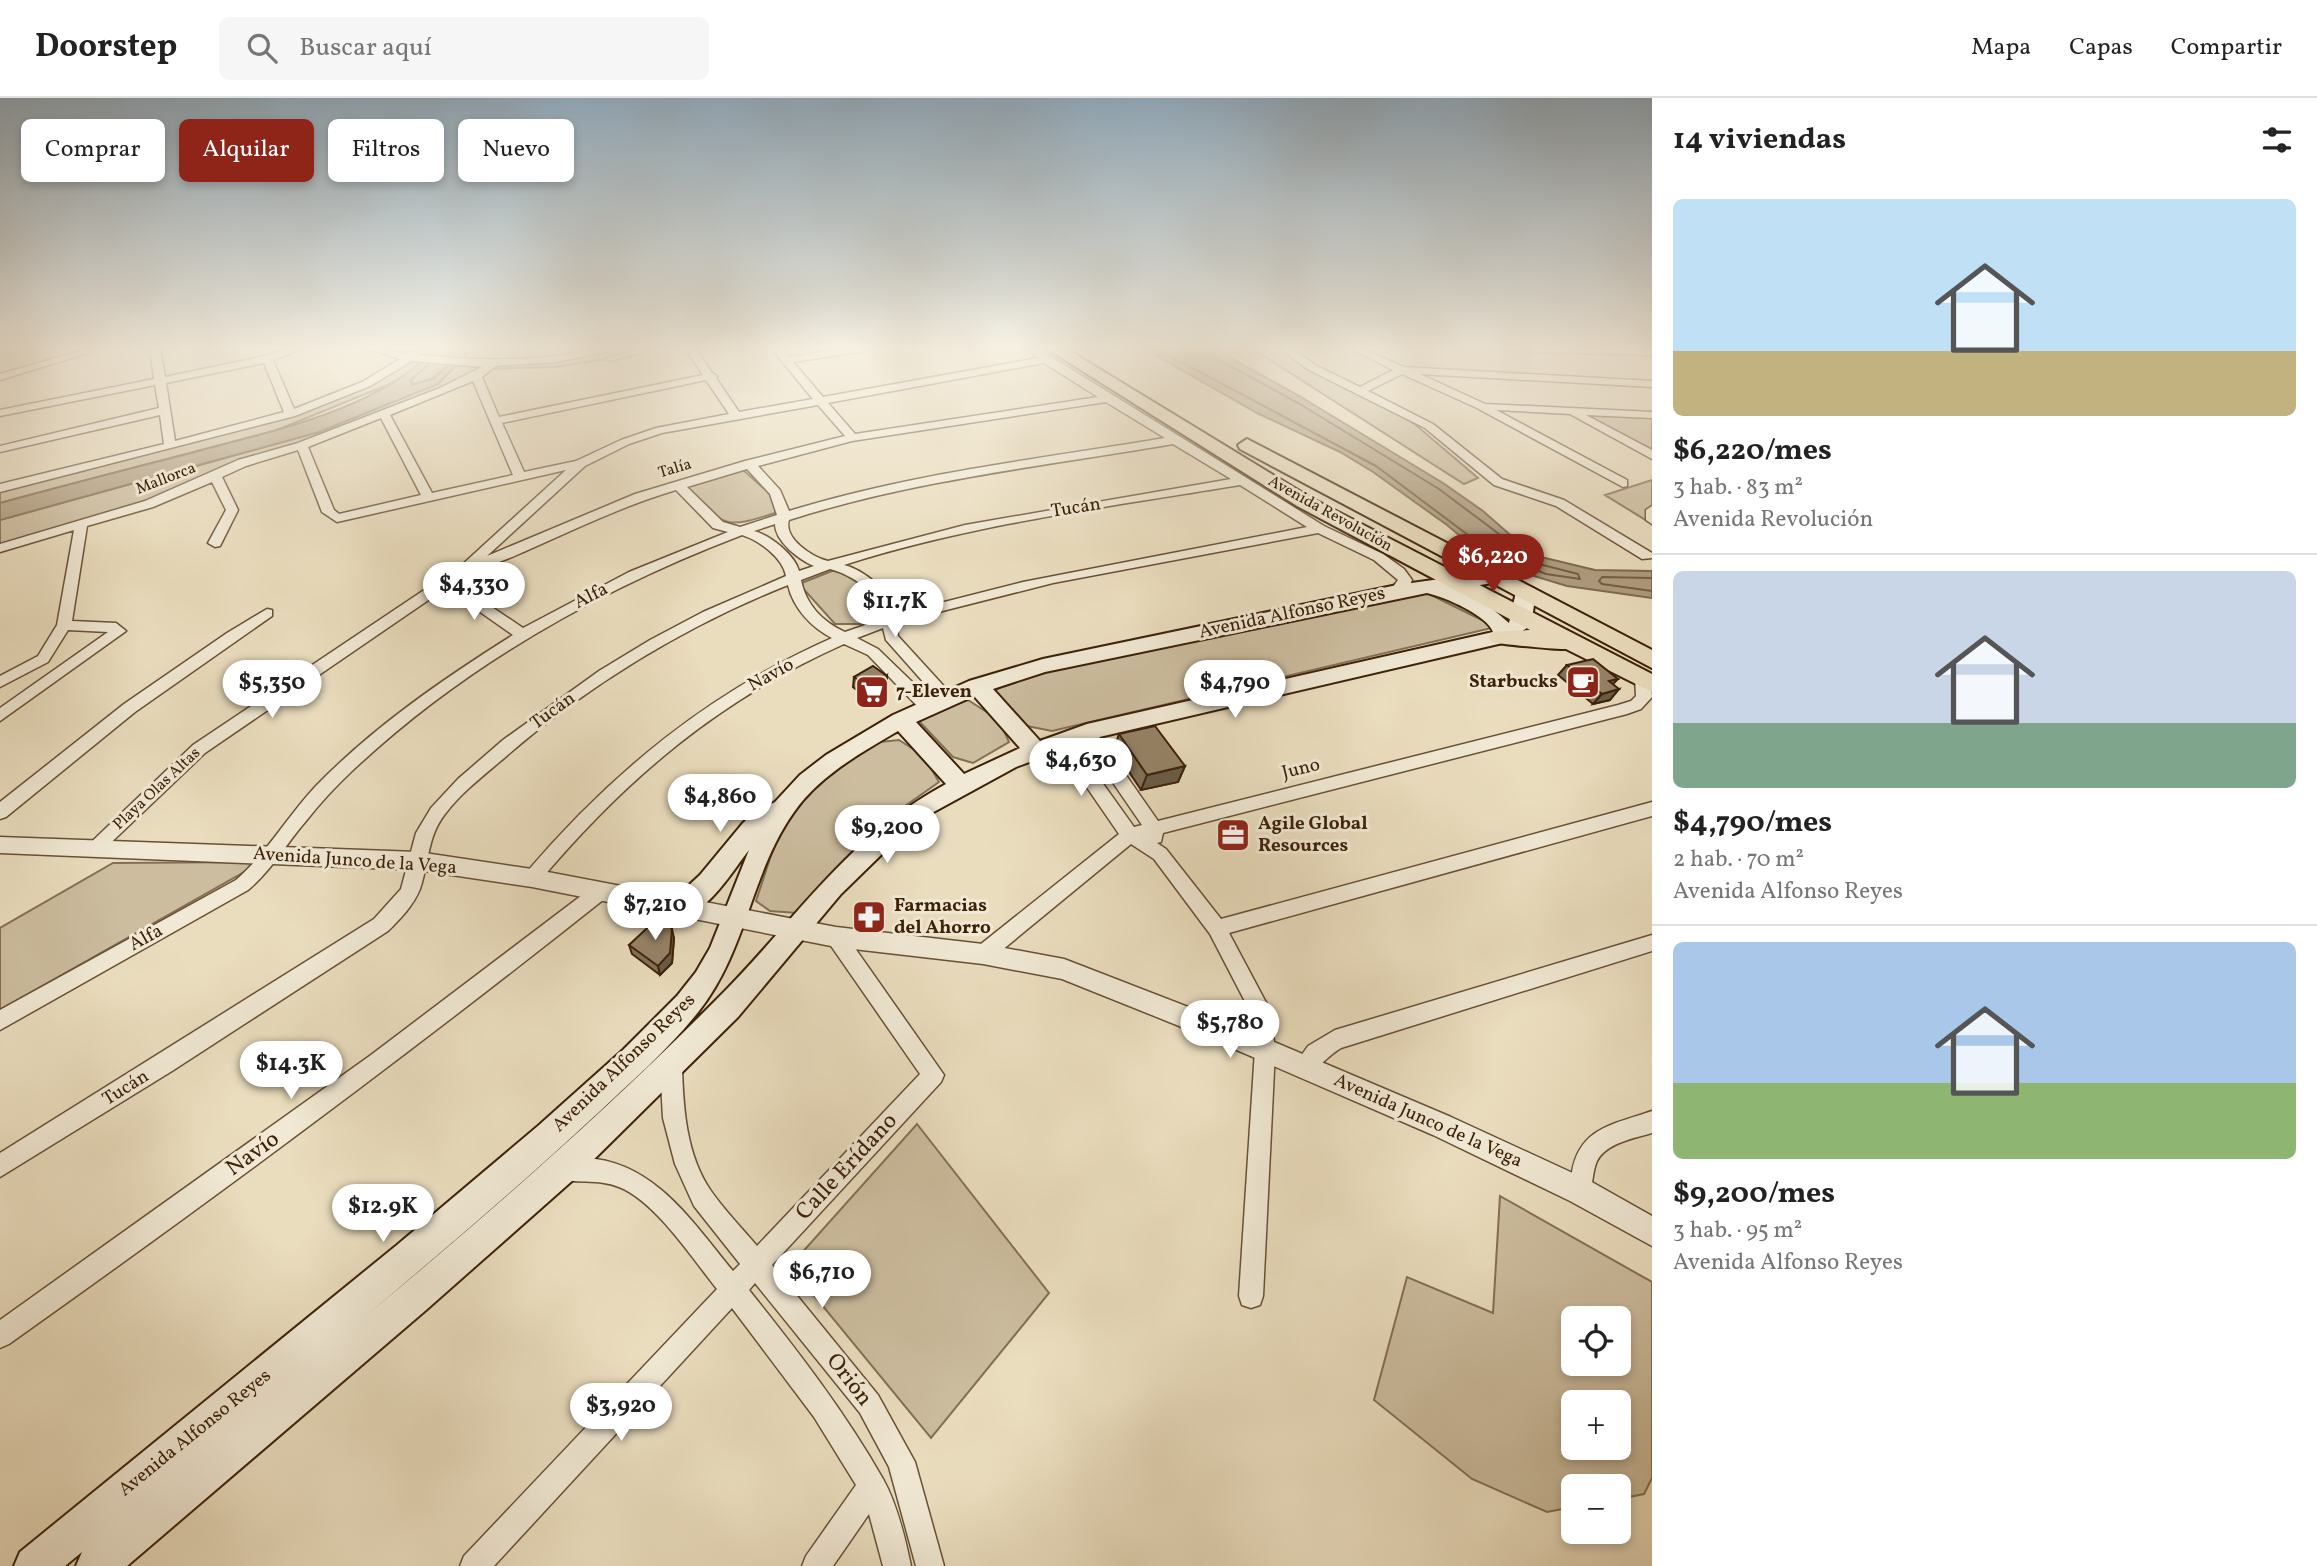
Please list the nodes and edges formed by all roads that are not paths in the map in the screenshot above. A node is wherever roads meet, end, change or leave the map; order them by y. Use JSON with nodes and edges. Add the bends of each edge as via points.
{"nodes":[{"id":1,"x":138,"y":417,"type":"edge"},
{"id":2,"x":167,"y":417,"type":"edge"},
{"id":3,"x":282,"y":417,"type":"edge"},
{"id":4,"x":377,"y":417,"type":"edge"},
{"id":5,"x":385,"y":417,"type":"edge"},
{"id":6,"x":496,"y":417,"type":"edge"},
{"id":7,"x":518,"y":417,"type":"edge"},
{"id":8,"x":727,"y":417,"type":"edge"},
{"id":9,"x":835,"y":417,"type":"edge"},
{"id":10,"x":990,"y":417,"type":"edge"},
{"id":11,"x":1138,"y":417,"type":"edge"},
{"id":12,"x":1147,"y":417,"type":"edge"},
{"id":13,"x":1157,"y":417,"type":"edge"},
{"id":14,"x":1198,"y":417,"type":"edge"},
{"id":15,"x":1411,"y":417,"type":"edge"},
{"id":16,"x":1500,"y":417,"type":"edge"},
{"id":17,"x":1581,"y":417,"type":"edge"},
{"id":18,"x":497,"y":421,"type":"junction"},
{"id":19,"x":852,"y":438,"type":"junction"},
{"id":20,"x":1175,"y":440,"type":"junction"},
{"id":21,"x":302,"y":445,"type":"junction"},
{"id":22,"x":170,"y":446,"type":"junction"},
{"id":23,"x":0,"y":449,"type":"edge"},
{"id":24,"x":1652,"y":454,"type":"edge"},
{"id":25,"x":581,"y":463,"type":"junction"},
{"id":26,"x":749,"y":464,"type":"junction"},
{"id":27,"x":215,"y":476,"type":"junction"},
{"id":28,"x":520,"y":477,"type":"junction"},
{"id":29,"x":1244,"y":478,"type":"junction"},
{"id":30,"x":1623,"y":483,"type":"dead end"},
{"id":31,"x":678,"y":485,"type":"junction"},
{"id":32,"x":0,"y":488,"type":"edge"},
{"id":33,"x":429,"y":499,"type":"junction"},
{"id":34,"x":1304,"y":502,"type":"junction"},
{"id":35,"x":1652,"y":510,"type":"edge"},
{"id":36,"x":785,"y":518,"type":"junction"},
{"id":37,"x":1652,"y":520,"type":"edge"},
{"id":38,"x":81,"y":525,"type":"junction"},
{"id":39,"x":1319,"y":529,"type":"junction"},
{"id":40,"x":742,"y":532,"type":"junction"},
{"id":41,"x":215,"y":543,"type":"dead end"},
{"id":42,"x":1360,"y":547,"type":"junction"},
{"id":43,"x":0,"y":548,"type":"edge"},
{"id":44,"x":1647,"y":556,"type":"dead end"},
{"id":45,"x":829,"y":565,"type":"junction"},
{"id":46,"x":468,"y":567,"type":"junction"},
{"id":47,"x":1498,"y":577,"type":"junction"},
{"id":48,"x":793,"y":579,"type":"junction"},
{"id":49,"x":446,"y":582,"type":"junction"},
{"id":50,"x":1462,"y":583,"type":"junction"},
{"id":51,"x":1425,"y":586,"type":"junction"},
{"id":52,"x":1396,"y":591,"type":"junction"},
{"id":53,"x":1525,"y":604,"type":"junction"},
{"id":54,"x":267,"y":614,"type":"dead end"},
{"id":55,"x":891,"y":621,"type":"junction"},
{"id":56,"x":64,"y":625,"type":"junction"},
{"id":57,"x":523,"y":634,"type":"junction"},
{"id":58,"x":1500,"y":637,"type":"junction"},
{"id":59,"x":843,"y":638,"type":"junction"},
{"id":60,"x":1598,"y":655,"type":"junction"},
{"id":61,"x":1649,"y":674,"type":"edge"},
{"id":62,"x":6,"y":679,"type":"edge"},
{"id":63,"x":977,"y":686,"type":"junction"},
{"id":64,"x":34,"y":692,"type":"junction"},
{"id":65,"x":937,"y":702,"type":"junction"},
{"id":66,"x":0,"y":716,"type":"edge"},
{"id":67,"x":901,"y":720,"type":"junction"},
{"id":68,"x":1087,"y":732,"type":"junction"},
{"id":69,"x":1063,"y":740,"type":"junction"},
{"id":70,"x":1035,"y":750,"type":"junction"},
{"id":71,"x":961,"y":786,"type":"junction"},
{"id":72,"x":785,"y":806,"type":"junction"},
{"id":73,"x":1652,"y":809,"type":"edge"},
{"id":74,"x":0,"y":812,"type":"edge"},
{"id":75,"x":1153,"y":828,"type":"junction"},
{"id":76,"x":1130,"y":835,"type":"junction"},
{"id":77,"x":0,"y":845,"type":"edge"},
{"id":78,"x":92,"y":850,"type":"junction"},
{"id":79,"x":275,"y":854,"type":"junction"},
{"id":80,"x":1160,"y":854,"type":"junction"},
{"id":81,"x":418,"y":861,"type":"junction"},
{"id":82,"x":531,"y":878,"type":"junction"},
{"id":83,"x":601,"y":891,"type":"junction"},
{"id":84,"x":684,"y":906,"type":"junction"},
{"id":85,"x":735,"y":916,"type":"junction"},
{"id":86,"x":798,"y":928,"type":"junction"},
{"id":87,"x":1217,"y":928,"type":"junction"},
{"id":88,"x":836,"y":937,"type":"junction"},
{"id":89,"x":1652,"y":943,"type":"edge"},
{"id":90,"x":983,"y":954,"type":"junction"},
{"id":91,"x":0,"y":1021,"type":"edge"},
{"id":92,"x":1265,"y":1050,"type":"junction"},
{"id":93,"x":671,"y":1065,"type":"junction"},
{"id":94,"x":1305,"y":1066,"type":"junction"},
{"id":95,"x":1652,"y":1122,"type":"edge"},
{"id":96,"x":0,"y":1166,"type":"edge"},
{"id":97,"x":562,"y":1169,"type":"junction"},
{"id":98,"x":1580,"y":1191,"type":"junction"},
{"id":99,"x":1652,"y":1233,"type":"edge"},
{"id":100,"x":755,"y":1264,"type":"junction"},
{"id":101,"x":733,"y":1288,"type":"junction"},
{"id":102,"x":1251,"y":1296,"type":"dead end"},
{"id":103,"x":0,"y":1335,"type":"edge"},
{"id":104,"x":872,"y":1486,"type":"junction"},
{"id":105,"x":34,"y":1566,"type":"edge"},
{"id":106,"x":96,"y":1566,"type":"edge"},
{"id":107,"x":474,"y":1566,"type":"edge"},
{"id":108,"x":816,"y":1566,"type":"edge"},
{"id":109,"x":897,"y":1566,"type":"edge"},
{"id":110,"x":930,"y":1566,"type":"edge"}],
"edges":[{"from":1,"to":23,"type":"street"},
{"from":2,"to":22,"type":"street"},
{"from":3,"to":22,"type":"street"},
{"from":4,"to":21,"type":"street","name":"Mallorca"},
{"from":5,"to":33,"type":"street"},
{"from":6,"to":18,"type":"street"},
{"from":7,"to":18,"type":"street"},
{"from":8,"to":25,"type":"street","name":"Playa Olas Altas","via":[[660,430]]},
{"from":9,"to":19,"type":"street"},
{"from":10,"to":19,"type":"street","name":"Talía"},
{"from":11,"to":20,"type":"street"},
{"from":12,"to":29,"type":"main road"},
{"from":13,"to":34,"type":"main road","name":"Avenida Revolución"},
{"from":14,"to":47,"type":"main road","name":"Avenida Revolución","via":[[1323,488]]},
{"from":15,"to":44,"type":"street","via":[[1498,482],[1560,503]]},
{"from":16,"to":30,"type":"street"},
{"from":17,"to":24,"type":"street"},
{"from":18,"to":28,"type":"street"},
{"from":19,"to":26,"type":"street","name":"Talía"},
{"from":20,"to":29,"type":"street"},
{"from":20,"to":36,"type":"street","name":"Alfa","via":[[896,488]]},
{"from":21,"to":27,"type":"street","name":"Mallorca"},
{"from":21,"to":33,"type":"street","via":[[334,518]]},
{"from":22,"to":32,"type":"street"},
{"from":25,"to":28,"type":"street"},
{"from":25,"to":46,"type":"street","name":"Playa Olas Altas"},
{"from":26,"to":31,"type":"street","name":"Talía"},
{"from":26,"to":36,"type":"street","via":[[783,502]]},
{"from":27,"to":38,"type":"street","name":"Mallorca","via":[[149,504]]},
{"from":27,"to":41,"type":"street","via":[[232,510]]},
{"from":28,"to":33,"type":"street"},
{"from":29,"to":34,"type":"main road"},
{"from":29,"to":39,"type":"street"},
{"from":29,"to":42,"type":"main road"},
{"from":29,"to":45,"type":"street","name":"Tucán","via":[[980,525]]},
{"from":31,"to":40,"type":"street","via":[[718,525]]},
{"from":31,"to":46,"type":"street","name":"Talía"},
{"from":34,"to":50,"type":"main road","name":"Avenida Revolución"},
{"from":35,"to":37,"type":"street"},
{"from":36,"to":40,"type":"street","name":"Alfa"},
{"from":36,"to":45,"type":"street","via":[[780,527],[783,536],[811,560]]},
{"from":38,"to":43,"type":"street","name":"Mallorca"},
{"from":38,"to":56,"type":"street"},
{"from":39,"to":42,"type":"street"},
{"from":39,"to":55,"type":"street","name":"Navío","via":[[995,591]]},
{"from":40,"to":48,"type":"street","via":[[761,539],[781,556],[791,566]]},
{"from":40,"to":57,"type":"street","name":"Alfa","via":[[659,562]]},
{"from":42,"to":52,"type":"street","via":[[1401,574],[1405,584]]},
{"from":45,"to":48,"type":"street","name":"Tucán"},
{"from":45,"to":55,"type":"street","via":[[863,578],[886,602]]},
{"from":46,"to":49,"type":"street","name":"Playa Olas Altas"},
{"from":47,"to":50,"type":"main road","name":"Avenida Alfonso Reyes"},
{"from":47,"to":53,"type":"main road","name":"Avenida Revolución"},
{"from":48,"to":59,"type":"street","via":[[797,594],[820,626]]},
{"from":48,"to":81,"type":"street","name":"Tucán","via":[[674,633],[604,674],[534,724],[442,805],[424,836]]},
{"from":49,"to":57,"type":"street"},
{"from":49,"to":78,"type":"street","name":"Playa Olas Altas","via":[[204,745]]},
{"from":50,"to":51,"type":"main road","name":"Avenida Alfonso Reyes"},
{"from":50,"to":53,"type":"main road","name":"Avenida Revolución"},
{"from":51,"to":52,"type":"main road","name":"Avenida Alfonso Reyes"},
{"from":51,"to":58,"type":"main road","via":[[1446,591],[1493,618],[1503,627]]},
{"from":52,"to":63,"type":"main road","name":"Avenida Alfonso Reyes","via":[[1065,661]]},
{"from":53,"to":58,"type":"main road","name":"Avenida Alfonso Reyes","via":[[1515,630]]},
{"from":53,"to":60,"type":"main road","name":"Avenida Revolución"},
{"from":53,"to":61,"type":"main road","name":"Avenida Revolución"},
{"from":54,"to":74,"type":"street","via":[[202,654],[95,732]]},
{"from":55,"to":59,"type":"street","name":"Navío"},
{"from":55,"to":65,"type":"street","via":[[896,644]]},
{"from":56,"to":62,"type":"street","via":[[43,659]]},
{"from":56,"to":64,"type":"street","via":[[119,631]]},
{"from":57,"to":79,"type":"street","name":"Alfa","via":[[361,753],[305,810]]},
{"from":58,"to":60,"type":"main road","via":[[1546,639]]},
{"from":58,"to":68,"type":"main road","name":"Avenida Alfonso Reyes"},
{"from":59,"to":65,"type":"street","via":[[873,652]]},
{"from":59,"to":82,"type":"street","name":"Navío","via":[[753,684],[668,742],[585,816]]},
{"from":60,"to":61,"type":"main road","name":"Avenida Revolución"},
{"from":61,"to":75,"type":"street","name":"Juno","via":[[1644,697],[1620,710]]},
{"from":62,"to":64,"type":"street"},
{"from":63,"to":65,"type":"main road","name":"Avenida Alfonso Reyes"},
{"from":63,"to":70,"type":"main road"},
{"from":64,"to":66,"type":"street"},
{"from":65,"to":67,"type":"main road","name":"Avenida Alfonso Reyes"},
{"from":67,"to":71,"type":"main road"},
{"from":67,"to":72,"type":"main road","name":"Avenida Alfonso Reyes","via":[[829,765]]},
{"from":68,"to":69,"type":"main road","name":"Avenida Alfonso Reyes"},
{"from":68,"to":75,"type":"street"},
{"from":69,"to":70,"type":"main road","name":"Avenida Alfonso Reyes"},
{"from":69,"to":76,"type":"street"},
{"from":70,"to":71,"type":"main road","name":"Avenida Alfonso Reyes"},
{"from":71,"to":86,"type":"main road","name":"Avenida Alfonso Reyes","via":[[922,808],[873,847]]},
{"from":72,"to":84,"type":"main road","via":[[760,822],[708,887]]},
{"from":72,"to":85,"type":"main road","name":"Avenida Alfonso Reyes"},
{"from":73,"to":87,"type":"street"},
{"from":75,"to":76,"type":"street","name":"Juno"},
{"from":75,"to":80,"type":"street"},
{"from":76,"to":80,"type":"street"},
{"from":76,"to":90,"type":"street","name":"Juno"},
{"from":77,"to":78,"type":"street","name":"Avenida Junco de la Vega"},
{"from":78,"to":79,"type":"street","name":"Avenida Junco de la Vega"},
{"from":79,"to":81,"type":"street","name":"Avenida Junco de la Vega"},
{"from":79,"to":91,"type":"street","name":"Alfa","via":[[242,885]]},
{"from":80,"to":87,"type":"street"},
{"from":81,"to":82,"type":"street","name":"Avenida Junco de la Vega"},
{"from":81,"to":96,"type":"street","name":"Tucán","via":[[407,900],[381,925]]},
{"from":82,"to":83,"type":"street","name":"Avenida Junco de la Vega"},
{"from":83,"to":84,"type":"street","name":"Avenida Junco de la Vega"},
{"from":83,"to":103,"type":"street","name":"Navío","via":[[334,1096]]},
{"from":84,"to":85,"type":"street","name":"Avenida Junco de la Vega"},
{"from":85,"to":86,"type":"street","name":"Avenida Junco de la Vega"},
{"from":85,"to":105,"type":"main road","name":"Avenida Alfonso Reyes","via":[[717,959],[691,1001],[600,1091],[391,1273]]},
{"from":86,"to":88,"type":"street","name":"Avenida Junco de la Vega"},
{"from":86,"to":93,"type":"main road","name":"Avenida Alfonso Reyes"},
{"from":87,"to":92,"type":"street","via":[[1260,1010]]},
{"from":88,"to":90,"type":"street","name":"Avenida Junco de la Vega"},
{"from":88,"to":100,"type":"street","name":"Calle Erídano","via":[[933,1075]]},
{"from":89,"to":94,"type":"street","via":[[1335,1040]]},
{"from":90,"to":92,"type":"street","name":"Avenida Junco de la Vega","via":[[1064,969]]},
{"from":92,"to":94,"type":"street","name":"Avenida Junco de la Vega"},
{"from":92,"to":102,"type":"street"},
{"from":93,"to":97,"type":"main road","name":"Avenida Alfonso Reyes"},
{"from":93,"to":100,"type":"street","name":"Orión","via":[[672,1114],[687,1169],[702,1198]]},
{"from":94,"to":98,"type":"street","name":"Avenida Junco de la Vega"},
{"from":95,"to":98,"type":"street","via":[[1595,1146],[1588,1154]]},
{"from":97,"to":101,"type":"street","name":"Orión","via":[[590,1169],[634,1182],[660,1203]]},
{"from":97,"to":106,"type":"main road","name":"Avenida Alfonso Reyes"},
{"from":98,"to":99,"type":"street","name":"Avenida Junco de la Vega"},
{"from":100,"to":101,"type":"street","name":"Calle Erídano"},
{"from":100,"to":110,"type":"street","name":"Orión","via":[[869,1404],[901,1462]]},
{"from":101,"to":104,"type":"street","name":"Orión","via":[[839,1428]]},
{"from":101,"to":107,"type":"street","name":"Calle Erídano"},
{"from":104,"to":108,"type":"street"},
{"from":104,"to":109,"type":"street","name":"Orión"}]}
